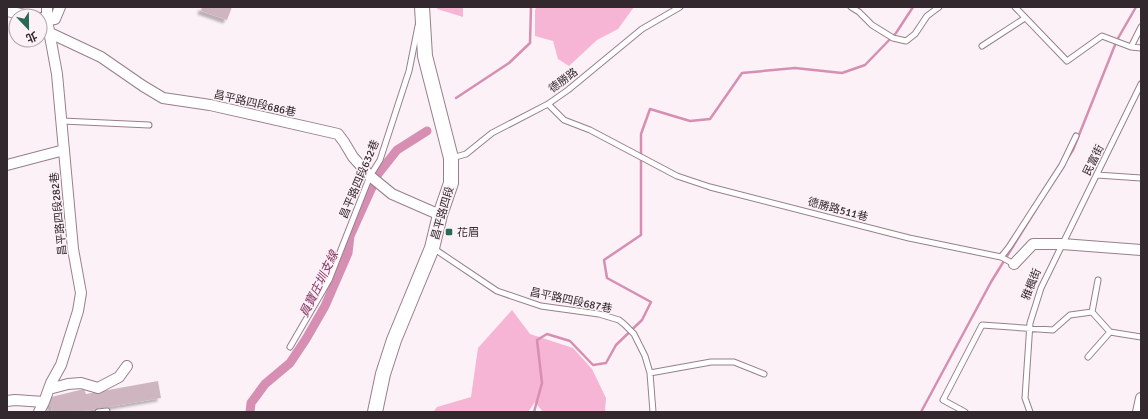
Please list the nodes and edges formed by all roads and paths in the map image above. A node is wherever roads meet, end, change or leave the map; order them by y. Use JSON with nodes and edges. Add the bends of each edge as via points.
{"nodes":[{"id":1,"x":60,"y":7,"type":"edge"},
{"id":2,"x":421,"y":7,"type":"edge"},
{"id":3,"x":680,"y":7,"type":"edge"},
{"id":4,"x":851,"y":7,"type":"edge"},
{"id":5,"x":939,"y":7,"type":"edge"},
{"id":6,"x":1015,"y":7,"type":"edge"},
{"id":7,"x":1025,"y":18,"type":"junction"},
{"id":8,"x":48,"y":19,"type":"edge"},
{"id":9,"x":1141,"y":27,"type":"edge"},
{"id":10,"x":48,"y":28,"type":"edge"},
{"id":11,"x":50,"y":33,"type":"junction"},
{"id":12,"x":982,"y":46,"type":"dead end"},
{"id":13,"x":1131,"y":47,"type":"junction"},
{"id":14,"x":1141,"y":48,"type":"edge"},
{"id":15,"x":1141,"y":84,"type":"edge"},
{"id":16,"x":548,"y":104,"type":"junction"},
{"id":17,"x":62,"y":121,"type":"junction"},
{"id":18,"x":150,"y":125,"type":"dead end"},
{"id":19,"x":1076,"y":136,"type":"dead end"},
{"id":20,"x":64,"y":150,"type":"junction"},
{"id":21,"x":451,"y":158,"type":"junction"},
{"id":22,"x":7,"y":165,"type":"edge"},
{"id":23,"x":1097,"y":175,"type":"junction"},
{"id":24,"x":370,"y":176,"type":"junction"},
{"id":25,"x":1141,"y":178,"type":"edge"},
{"id":26,"x":440,"y":214,"type":"junction"},
{"id":27,"x":1062,"y":244,"type":"junction"},
{"id":28,"x":432,"y":248,"type":"junction"},
{"id":29,"x":1141,"y":250,"type":"edge"},
{"id":30,"x":1001,"y":257,"type":"junction"},
{"id":31,"x":1014,"y":264,"type":"joint"},
{"id":32,"x":1098,"y":280,"type":"dead end"},
{"id":33,"x":1092,"y":312,"type":"junction"},
{"id":34,"x":1029,"y":327,"type":"junction"},
{"id":35,"x":1110,"y":332,"type":"junction"},
{"id":36,"x":1141,"y":337,"type":"edge"},
{"id":37,"x":290,"y":347,"type":"dead end"},
{"id":38,"x":1088,"y":357,"type":"dead end"},
{"id":39,"x":127,"y":366,"type":"dead end"},
{"id":40,"x":650,"y":374,"type":"junction"},
{"id":41,"x":764,"y":374,"type":"dead end"},
{"id":42,"x":49,"y":388,"type":"junction"},
{"id":43,"x":1141,"y":398,"type":"edge"},
{"id":44,"x":7,"y":401,"type":"edge"},
{"id":45,"x":44,"y":402,"type":"junction"},
{"id":46,"x":39,"y":412,"type":"edge"},
{"id":47,"x":98,"y":412,"type":"edge"},
{"id":48,"x":107,"y":412,"type":"edge"},
{"id":49,"x":375,"y":412,"type":"edge"},
{"id":50,"x":653,"y":412,"type":"edge"},
{"id":51,"x":965,"y":412,"type":"edge"},
{"id":52,"x":1030,"y":412,"type":"edge"},
{"id":53,"x":1138,"y":412,"type":"edge"}],
"edges":[{"from":1,"to":8,"type":"street","via":[[55,19]]},
{"from":2,"to":21,"type":"street","name":"昌平路四段","via":[[425,56]]},
{"from":2,"to":24,"type":"lane","name":"昌平路四段632巷","via":[[410,71],[380,160]]},
{"from":3,"to":16,"type":"lane","name":"德勝路","via":[[642,29]]},
{"from":4,"to":5,"type":"lane","via":[[887,35],[906,41],[915,34],[927,16]]},
{"from":6,"to":7,"type":"lane"},
{"from":7,"to":12,"type":"lane"},
{"from":7,"to":13,"type":"lane","via":[[1067,61],[1102,36]]},
{"from":9,"to":13,"type":"lane"},
{"from":10,"to":11,"type":"street","name":"昌平路四段282巷"},
{"from":11,"to":17,"type":"street","name":"昌平路四段282巷"},
{"from":11,"to":24,"type":"street","name":"昌平路四段686巷","via":[[101,57],[163,98],[210,105],[338,134],[353,157]]},
{"from":13,"to":14,"type":"lane"},
{"from":15,"to":23,"type":"lane","name":"民富街"},
{"from":16,"to":21,"type":"lane","name":"德勝路","via":[[492,133],[466,154]]},
{"from":16,"to":30,"type":"lane","name":"德勝路511巷","via":[[564,120],[590,130],[677,176],[710,187],[909,238]]},
{"from":17,"to":18,"type":"lane"},
{"from":17,"to":20,"type":"street","name":"昌平路四段282巷"},
{"from":19,"to":30,"type":"lane","via":[[1062,165]]},
{"from":20,"to":22,"type":"street"},
{"from":20,"to":42,"type":"street","name":"昌平路四段282巷","via":[[73,249],[81,293],[61,365]]},
{"from":21,"to":26,"type":"street","name":"昌平路四段","via":[[451,183]]},
{"from":23,"to":25,"type":"lane"},
{"from":23,"to":27,"type":"lane","name":"民富街"},
{"from":24,"to":26,"type":"street","name":"昌平路四段686巷","via":[[392,194]]},
{"from":24,"to":37,"type":"lane","name":"昌平路四段632巷","via":[[329,280]]},
{"from":26,"to":28,"type":"street","name":"昌平路四段"},
{"from":27,"to":29,"type":"street"},
{"from":27,"to":31,"type":"street","via":[[1033,244]]},
{"from":27,"to":34,"type":"lane","name":"雅楓街","via":[[1041,288]]},
{"from":28,"to":40,"type":"lane","name":"昌平路四段687巷","via":[[497,291],[541,306],[599,314],[619,320],[634,334],[645,356]]},
{"from":28,"to":49,"type":"street","name":"昌平路四段","via":[[394,340]]},
{"from":30,"to":31,"type":"lane","name":"德勝路511巷"},
{"from":32,"to":33,"type":"lane"},
{"from":33,"to":34,"type":"lane","via":[[1070,315],[1053,330]]},
{"from":33,"to":35,"type":"lane"},
{"from":34,"to":51,"type":"lane","via":[[982,325],[943,400]]},
{"from":34,"to":52,"type":"lane","name":"雅楓街","via":[[1025,398]]},
{"from":35,"to":36,"type":"lane"},
{"from":35,"to":38,"type":"lane"},
{"from":39,"to":42,"type":"street","via":[[119,377],[98,388],[81,383]]},
{"from":40,"to":41,"type":"lane","via":[[711,362],[734,362]]},
{"from":40,"to":50,"type":"lane"},
{"from":42,"to":45,"type":"street","name":"昌平路四段282巷"},
{"from":43,"to":53,"type":"street"},
{"from":44,"to":45,"type":"street"},
{"from":45,"to":46,"type":"street","name":"昌平路四段282巷"},
{"from":47,"to":48,"type":"lane"}]}
